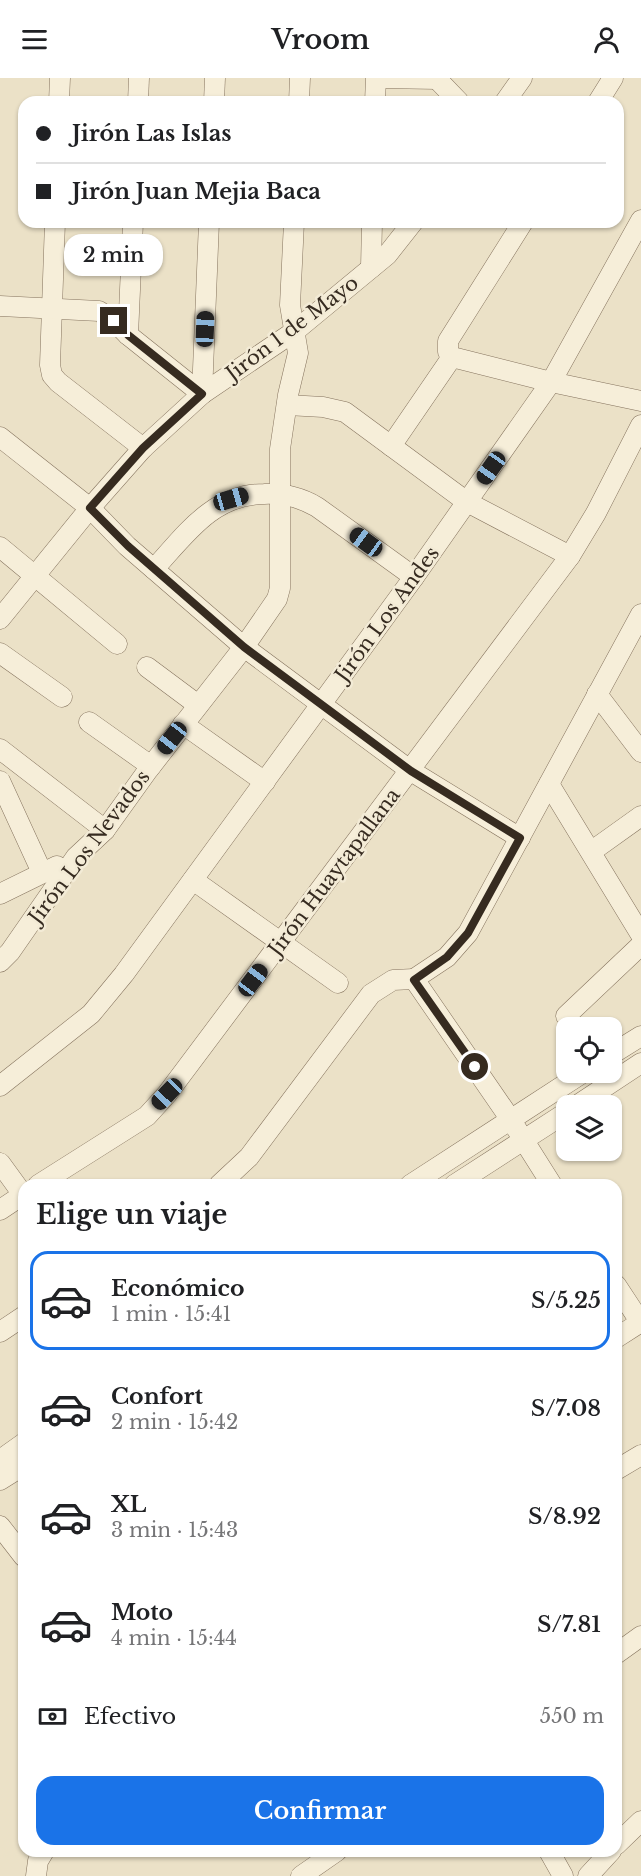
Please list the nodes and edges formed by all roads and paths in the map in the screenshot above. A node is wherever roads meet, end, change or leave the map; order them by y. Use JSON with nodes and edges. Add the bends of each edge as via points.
{"nodes":[{"id":1,"x":60,"y":78,"type":"edge"},
{"id":2,"x":139,"y":78,"type":"edge"},
{"id":3,"x":215,"y":78,"type":"edge"},
{"id":4,"x":300,"y":78,"type":"edge"},
{"id":5,"x":378,"y":78,"type":"edge"},
{"id":6,"x":522,"y":78,"type":"edge"},
{"id":7,"x":613,"y":78,"type":"edge"},
{"id":8,"x":437,"y":79,"type":"edge"},
{"id":9,"x":60,"y":96,"type":"edge"},
{"id":10,"x":138,"y":96,"type":"edge"},
{"id":11,"x":214,"y":96,"type":"edge"},
{"id":12,"x":299,"y":96,"type":"edge"},
{"id":13,"x":376,"y":96,"type":"edge"},
{"id":14,"x":453,"y":96,"type":"edge"},
{"id":15,"x":509,"y":96,"type":"edge"},
{"id":16,"x":602,"y":96,"type":"edge"},
{"id":17,"x":641,"y":220,"type":"edge"},
{"id":18,"x":55,"y":228,"type":"edge"},
{"id":19,"x":133,"y":228,"type":"edge"},
{"id":20,"x":209,"y":228,"type":"edge"},
{"id":21,"x":294,"y":228,"type":"edge"},
{"id":22,"x":372,"y":228,"type":"edge"},
{"id":23,"x":408,"y":228,"type":"edge"},
{"id":24,"x":519,"y":228,"type":"edge"},
{"id":25,"x":371,"y":268,"type":"junction"},
{"id":26,"x":0,"y":306,"type":"edge"},
{"id":27,"x":52,"y":308,"type":"junction"},
{"id":28,"x":295,"y":331,"type":"junction"},
{"id":29,"x":128,"y":335,"type":"junction"},
{"id":30,"x":450,"y":354,"type":"junction"},
{"id":31,"x":550,"y":382,"type":"junction"},
{"id":32,"x":202,"y":394,"type":"junction"},
{"id":33,"x":641,"y":401,"type":"edge"},
{"id":34,"x":287,"y":405,"type":"junction"},
{"id":35,"x":641,"y":425,"type":"edge"},
{"id":36,"x":0,"y":437,"type":"edge"},
{"id":37,"x":391,"y":446,"type":"junction"},
{"id":38,"x":143,"y":448,"type":"junction"},
{"id":39,"x":280,"y":494,"type":"junction"},
{"id":40,"x":467,"y":502,"type":"junction"},
{"id":41,"x":90,"y":508,"type":"junction"},
{"id":42,"x":0,"y":547,"type":"edge"},
{"id":43,"x":570,"y":556,"type":"junction"},
{"id":44,"x":154,"y":569,"type":"junction"},
{"id":45,"x":34,"y":577,"type":"junction"},
{"id":46,"x":414,"y":577,"type":"junction"},
{"id":47,"x":641,"y":615,"type":"edge"},
{"id":48,"x":0,"y":619,"type":"edge"},
{"id":49,"x":117,"y":644,"type":"dead end"},
{"id":50,"x":244,"y":647,"type":"junction"},
{"id":51,"x":0,"y":653,"type":"edge"},
{"id":52,"x":147,"y":667,"type":"dead end"},
{"id":53,"x":597,"y":694,"type":"junction"},
{"id":54,"x":62,"y":697,"type":"dead end"},
{"id":55,"x":198,"y":705,"type":"junction"},
{"id":56,"x":322,"y":705,"type":"junction"},
{"id":57,"x":89,"y":722,"type":"dead end"},
{"id":58,"x":183,"y":724,"type":"junction"},
{"id":59,"x":0,"y":749,"type":"edge"},
{"id":60,"x":641,"y":752,"type":"edge"},
{"id":61,"x":151,"y":766,"type":"junction"},
{"id":62,"x":411,"y":771,"type":"junction"},
{"id":63,"x":0,"y":781,"type":"edge"},
{"id":64,"x":265,"y":782,"type":"junction"},
{"id":65,"x":549,"y":784,"type":"junction"},
{"id":66,"x":641,"y":816,"type":"edge"},
{"id":67,"x":105,"y":830,"type":"junction"},
{"id":68,"x":520,"y":838,"type":"junction"},
{"id":69,"x":592,"y":851,"type":"junction"},
{"id":70,"x":76,"y":857,"type":"junction"},
{"id":71,"x":39,"y":866,"type":"dead end"},
{"id":72,"x":193,"y":880,"type":"junction"},
{"id":73,"x":0,"y":894,"type":"edge"},
{"id":74,"x":641,"y":935,"type":"edge"},
{"id":75,"x":282,"y":942,"type":"junction"},
{"id":76,"x":641,"y":945,"type":"edge"},
{"id":77,"x":0,"y":962,"type":"edge"},
{"id":78,"x":414,"y":980,"type":"junction"},
{"id":79,"x":338,"y":982,"type":"dead end"},
{"id":80,"x":566,"y":1016,"type":"dead end"},
{"id":81,"x":641,"y":1036,"type":"edge"},
{"id":82,"x":622,"y":1048,"type":"edge"},
{"id":83,"x":641,"y":1063,"type":"edge"},
{"id":84,"x":567,"y":1083,"type":"edge"},
{"id":85,"x":0,"y":1086,"type":"edge"},
{"id":86,"x":593,"y":1095,"type":"edge"},
{"id":87,"x":556,"y":1119,"type":"edge"},
{"id":88,"x":511,"y":1120,"type":"junction"},
{"id":89,"x":523,"y":1140,"type":"junction"},
{"id":90,"x":0,"y":1163,"type":"edge"},
{"id":91,"x":49,"y":1179,"type":"edge"},
{"id":92,"x":225,"y":1179,"type":"edge"},
{"id":93,"x":420,"y":1179,"type":"edge"},
{"id":94,"x":463,"y":1179,"type":"edge"},
{"id":95,"x":548,"y":1179,"type":"edge"},
{"id":96,"x":18,"y":1183,"type":"edge"},
{"id":97,"x":18,"y":1199,"type":"edge"},
{"id":98,"x":0,"y":1210,"type":"edge"},
{"id":99,"x":622,"y":1294,"type":"edge"},
{"id":100,"x":18,"y":1320,"type":"edge"},
{"id":101,"x":641,"y":1323,"type":"edge"},
{"id":102,"x":0,"y":1332,"type":"edge"},
{"id":103,"x":622,"y":1334,"type":"edge"},
{"id":104,"x":18,"y":1447,"type":"edge"},
{"id":105,"x":641,"y":1455,"type":"edge"},
{"id":106,"x":0,"y":1460,"type":"edge"},
{"id":107,"x":622,"y":1466,"type":"edge"},
{"id":108,"x":18,"y":1469,"type":"edge"},
{"id":109,"x":0,"y":1480,"type":"edge"},
{"id":110,"x":0,"y":1526,"type":"edge"},
{"id":111,"x":18,"y":1549,"type":"edge"},
{"id":112,"x":641,"y":1636,"type":"edge"},
{"id":113,"x":622,"y":1650,"type":"edge"},
{"id":114,"x":641,"y":1821,"type":"edge"},
{"id":115,"x":622,"y":1839,"type":"edge"},
{"id":116,"x":40,"y":1857,"type":"edge"},
{"id":117,"x":328,"y":1857,"type":"edge"},
{"id":118,"x":552,"y":1857,"type":"edge"},
{"id":119,"x":605,"y":1857,"type":"edge"},
{"id":120,"x":36,"y":1876,"type":"edge"},
{"id":121,"x":301,"y":1876,"type":"edge"},
{"id":122,"x":563,"y":1876,"type":"edge"},
{"id":123,"x":588,"y":1876,"type":"edge"}],
"edges":[{"from":1,"to":9,"type":"street"},
{"from":2,"to":10,"type":"street"},
{"from":3,"to":11,"type":"street"},
{"from":4,"to":12,"type":"street"},
{"from":5,"to":8,"type":"street"},
{"from":5,"to":13,"type":"street"},
{"from":6,"to":15,"type":"street"},
{"from":7,"to":16,"type":"street"},
{"from":8,"to":14,"type":"street"},
{"from":17,"to":31,"type":"street","name":"Jirón Los Andes"},
{"from":18,"to":27,"type":"street"},
{"from":19,"to":29,"type":"street"},
{"from":20,"to":32,"type":"street"},
{"from":21,"to":28,"type":"street","name":"Jirón Los Nevados","via":[[290,305]]},
{"from":22,"to":25,"type":"street"},
{"from":23,"to":25,"type":"street","name":"Jirón 1 de Mayo"},
{"from":24,"to":30,"type":"street","via":[[448,341]]},
{"from":25,"to":28,"type":"street","name":"Jirón 1 de Mayo"},
{"from":26,"to":27,"type":"street"},
{"from":27,"to":29,"type":"street","via":[[99,311]]},
{"from":27,"to":38,"type":"street","via":[[52,375]]},
{"from":28,"to":32,"type":"street","name":"Jirón 1 de Mayo"},
{"from":28,"to":34,"type":"street","name":"Jirón Los Nevados","via":[[298,353]]},
{"from":29,"to":32,"type":"street"},
{"from":30,"to":31,"type":"street"},
{"from":30,"to":37,"type":"street"},
{"from":31,"to":33,"type":"street"},
{"from":31,"to":40,"type":"street","name":"Jirón Los Andes"},
{"from":32,"to":38,"type":"street","name":"Jirón 1 de Mayo"},
{"from":34,"to":37,"type":"street","via":[[345,412]]},
{"from":34,"to":39,"type":"street","name":"Jirón Los Nevados","via":[[280,449]]},
{"from":35,"to":43,"type":"street","name":"Jirón Huaytapallana"},
{"from":36,"to":41,"type":"street"},
{"from":37,"to":40,"type":"street"},
{"from":38,"to":41,"type":"street","name":"Jirón 1 de Mayo"},
{"from":39,"to":44,"type":"street","via":[[247,494],[231,499],[197,521]]},
{"from":39,"to":46,"type":"street","via":[[317,507]]},
{"from":39,"to":50,"type":"street","name":"Jirón Los Nevados","via":[[280,588],[277,599]]},
{"from":40,"to":43,"type":"street"},
{"from":40,"to":46,"type":"street","name":"Jirón Los Andes"},
{"from":41,"to":44,"type":"street"},
{"from":41,"to":45,"type":"street","name":"Jirón 1 de Mayo"},
{"from":42,"to":45,"type":"street"},
{"from":43,"to":62,"type":"street","name":"Jirón Huaytapallana"},
{"from":44,"to":50,"type":"street"},
{"from":45,"to":48,"type":"street","name":"Jirón 1 de Mayo"},
{"from":45,"to":49,"type":"street"},
{"from":46,"to":56,"type":"street","name":"Jirón Los Andes"},
{"from":47,"to":53,"type":"street"},
{"from":50,"to":55,"type":"street","name":"Jirón Los Nevados"},
{"from":50,"to":56,"type":"street"},
{"from":51,"to":54,"type":"street"},
{"from":52,"to":55,"type":"street"},
{"from":53,"to":60,"type":"street"},
{"from":53,"to":65,"type":"street"},
{"from":55,"to":58,"type":"street","name":"Jirón Los Nevados"},
{"from":56,"to":62,"type":"street"},
{"from":56,"to":64,"type":"street","name":"Jirón Los Andes"},
{"from":57,"to":61,"type":"street"},
{"from":58,"to":61,"type":"street","name":"Jirón Los Nevados"},
{"from":58,"to":64,"type":"street"},
{"from":59,"to":67,"type":"street"},
{"from":61,"to":67,"type":"street","name":"Jirón Los Nevados"},
{"from":62,"to":68,"type":"street"},
{"from":62,"to":75,"type":"street","name":"Jirón Huaytapallana"},
{"from":63,"to":71,"type":"street"},
{"from":64,"to":72,"type":"street","name":"Jirón Los Andes"},
{"from":65,"to":68,"type":"street"},
{"from":65,"to":69,"type":"street"},
{"from":66,"to":69,"type":"street"},
{"from":67,"to":70,"type":"street","name":"Jirón Los Nevados"},
{"from":68,"to":78,"type":"street","via":[[468,933],[447,957]]},
{"from":69,"to":74,"type":"street"},
{"from":70,"to":73,"type":"street"},
{"from":70,"to":77,"type":"street","name":"Jirón Los Nevados"},
{"from":72,"to":75,"type":"street"},
{"from":72,"to":85,"type":"street","name":"Jirón Los Andes","via":[[91,1014]]},
{"from":75,"to":79,"type":"street"},
{"from":75,"to":91,"type":"street","name":"Jirón Huaytapallana","via":[[147,1116]]},
{"from":76,"to":80,"type":"street"},
{"from":78,"to":88,"type":"street"},
{"from":78,"to":92,"type":"street","via":[[393,980],[371,994],[249,1157]]},
{"from":81,"to":82,"type":"street"},
{"from":83,"to":86,"type":"street"},
{"from":84,"to":88,"type":"street"},
{"from":87,"to":89,"type":"street"},
{"from":88,"to":89,"type":"street"},
{"from":88,"to":93,"type":"street"},
{"from":89,"to":94,"type":"street"},
{"from":89,"to":95,"type":"street"},
{"from":90,"to":96,"type":"street"},
{"from":97,"to":98,"type":"street","name":"Jirón Huaytapallana"},
{"from":99,"to":101,"type":"street"},
{"from":100,"to":102,"type":"street"},
{"from":101,"to":103,"type":"street"},
{"from":104,"to":106,"type":"street"},
{"from":105,"to":107,"type":"street"},
{"from":108,"to":109,"type":"street"},
{"from":110,"to":111,"type":"street"},
{"from":112,"to":113,"type":"street"},
{"from":114,"to":115,"type":"street"},
{"from":116,"to":120,"type":"street"},
{"from":117,"to":121,"type":"street"},
{"from":118,"to":122,"type":"street"},
{"from":119,"to":123,"type":"street"}]}
